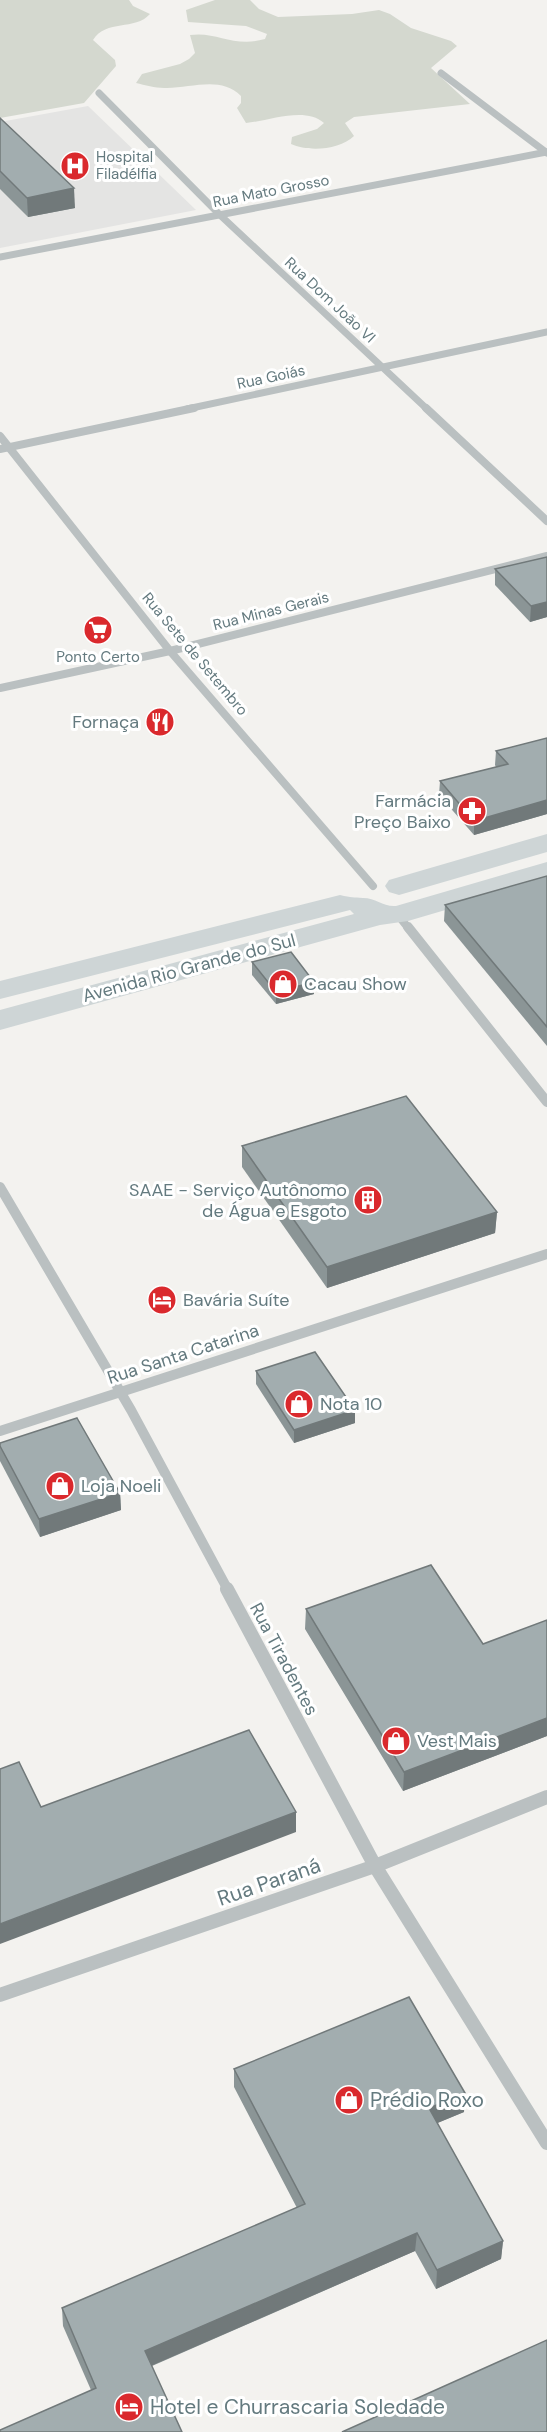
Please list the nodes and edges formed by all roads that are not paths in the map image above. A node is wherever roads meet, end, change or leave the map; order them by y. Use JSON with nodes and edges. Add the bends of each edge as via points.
{"nodes":[{"id":1,"x":441,"y":73,"type":"dead end"},
{"id":2,"x":99,"y":93,"type":"dead end"},
{"id":3,"x":547,"y":153,"type":"edge"},
{"id":4,"x":220,"y":215,"type":"junction"},
{"id":5,"x":0,"y":256,"type":"edge"},
{"id":6,"x":547,"y":332,"type":"edge"},
{"id":7,"x":381,"y":367,"type":"junction"},
{"id":8,"x":0,"y":436,"type":"edge"},
{"id":9,"x":10,"y":447,"type":"junction"},
{"id":10,"x":0,"y":449,"type":"edge"},
{"id":11,"x":547,"y":521,"type":"edge"},
{"id":12,"x":547,"y":556,"type":"edge"},
{"id":13,"x":170,"y":651,"type":"junction"},
{"id":14,"x":0,"y":688,"type":"edge"},
{"id":15,"x":547,"y":843,"type":"edge"},
{"id":16,"x":547,"y":871,"type":"edge"},
{"id":17,"x":386,"y":902,"type":"junction"},
{"id":18,"x":0,"y":990,"type":"edge"},
{"id":19,"x":0,"y":1020,"type":"edge"},
{"id":20,"x":547,"y":1102,"type":"edge"},
{"id":21,"x":0,"y":1187,"type":"edge"},
{"id":22,"x":547,"y":1254,"type":"edge"},
{"id":23,"x":120,"y":1392,"type":"junction"},
{"id":24,"x":0,"y":1431,"type":"edge"},
{"id":25,"x":547,"y":1797,"type":"edge"},
{"id":26,"x":375,"y":1866,"type":"junction"},
{"id":27,"x":0,"y":1995,"type":"edge"},
{"id":28,"x":547,"y":2143,"type":"edge"}],
"edges":[{"from":1,"to":3,"type":"street"},
{"from":2,"to":4,"type":"street","name":"Rua Dom João VI"},
{"from":3,"to":4,"type":"street","name":"Rua Mato Grosso"},
{"from":4,"to":5,"type":"street","name":"Rua Mato Grosso"},
{"from":4,"to":7,"type":"street","name":"Rua Dom João VI"},
{"from":6,"to":7,"type":"street","name":"Rua Goiás"},
{"from":7,"to":9,"type":"street","name":"Rua Goiás"},
{"from":7,"to":11,"type":"street","name":"Rua Dom João VI"},
{"from":8,"to":9,"type":"street","name":"Rua Sete de Setembro"},
{"from":9,"to":10,"type":"street","name":"Rua Goiás"},
{"from":9,"to":13,"type":"street","name":"Rua Sete de Setembro"},
{"from":12,"to":13,"type":"street","name":"Rua Minas Gerais"},
{"from":13,"to":14,"type":"street","name":"Rua Minas Gerais"},
{"from":13,"to":17,"type":"street","name":"Rua Sete de Setembro"},
{"from":15,"to":17,"type":"main road","name":"Avenida Rio Grande do Sul"},
{"from":16,"to":17,"type":"main road","name":"Avenida Rio Grande do Sul"},
{"from":17,"to":18,"type":"main road","name":"Avenida Rio Grande do Sul"},
{"from":17,"to":19,"type":"main road","name":"Avenida Rio Grande do Sul"},
{"from":17,"to":20,"type":"street","name":"Rua Sete de Setembro"},
{"from":21,"to":23,"type":"street","name":"Rua Tiradentes"},
{"from":22,"to":23,"type":"street","name":"Rua Santa Catarina"},
{"from":23,"to":24,"type":"street","name":"Rua Santa Catarina"},
{"from":23,"to":26,"type":"street","name":"Rua Tiradentes"},
{"from":25,"to":26,"type":"street","name":"Rua Paraná"},
{"from":26,"to":27,"type":"street","name":"Rua Paraná"},
{"from":26,"to":28,"type":"street","name":"Rua Tiradentes"}]}
